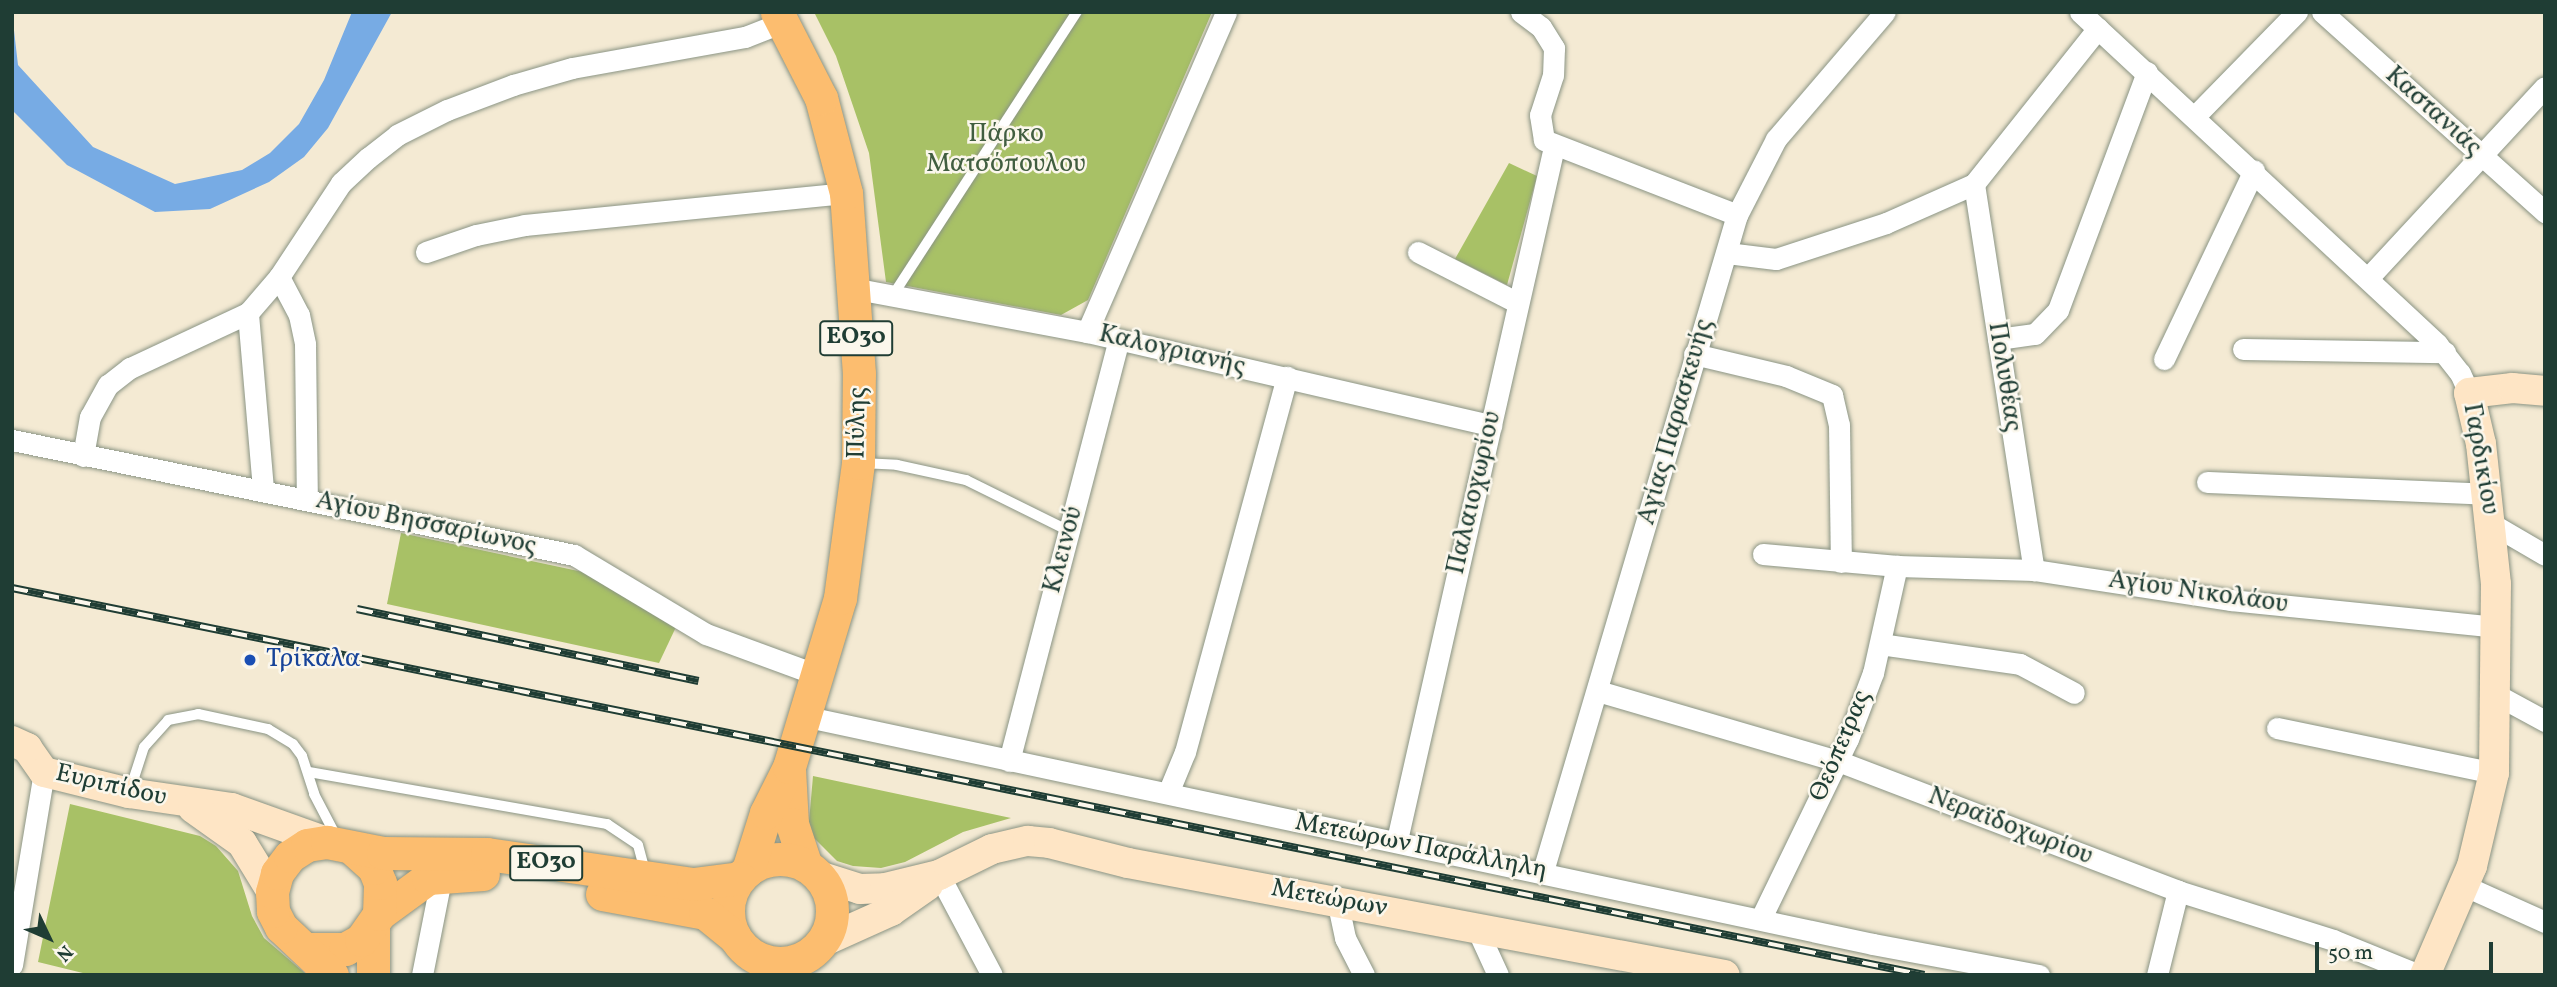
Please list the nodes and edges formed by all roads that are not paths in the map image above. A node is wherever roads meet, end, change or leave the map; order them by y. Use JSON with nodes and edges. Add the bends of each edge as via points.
{"nodes":[{"id":1,"x":1077,"y":12,"type":"edge"},
{"id":2,"x":1226,"y":12,"type":"edge"},
{"id":3,"x":1521,"y":12,"type":"edge"},
{"id":4,"x":1885,"y":12,"type":"edge"},
{"id":5,"x":2080,"y":12,"type":"edge"},
{"id":6,"x":2297,"y":12,"type":"edge"},
{"id":7,"x":2322,"y":12,"type":"edge"},
{"id":8,"x":786,"y":15,"type":"edge"},
{"id":9,"x":2098,"y":28,"type":"junction"},
{"id":10,"x":2147,"y":72,"type":"junction"},
{"id":11,"x":2545,"y":87,"type":"edge"},
{"id":12,"x":2195,"y":116,"type":"junction"},
{"id":13,"x":1554,"y":147,"type":"junction"},
{"id":14,"x":2482,"y":156,"type":"junction"},
{"id":15,"x":2254,"y":170,"type":"junction"},
{"id":16,"x":1974,"y":184,"type":"junction"},
{"id":17,"x":846,"y":193,"type":"junction"},
{"id":18,"x":2545,"y":212,"type":"edge"},
{"id":19,"x":1737,"y":215,"type":"junction"},
{"id":20,"x":426,"y":252,"type":"dead end"},
{"id":21,"x":1418,"y":253,"type":"dead end"},
{"id":22,"x":1727,"y":253,"type":"junction"},
{"id":23,"x":279,"y":277,"type":"junction"},
{"id":24,"x":2368,"y":278,"type":"junction"},
{"id":25,"x":852,"y":288,"type":"junction"},
{"id":26,"x":893,"y":295,"type":"junction"},
{"id":27,"x":1518,"y":303,"type":"junction"},
{"id":28,"x":248,"y":313,"type":"junction"},
{"id":29,"x":1087,"y":332,"type":"junction"},
{"id":30,"x":1998,"y":339,"type":"junction"},
{"id":31,"x":1119,"y":340,"type":"junction"},
{"id":32,"x":2243,"y":349,"type":"dead end"},
{"id":33,"x":2445,"y":352,"type":"junction"},
{"id":34,"x":1694,"y":354,"type":"junction"},
{"id":35,"x":2164,"y":359,"type":"dead end"},
{"id":36,"x":1287,"y":377,"type":"junction"},
{"id":37,"x":2545,"y":391,"type":"edge"},
{"id":38,"x":2469,"y":393,"type":"junction"},
{"id":39,"x":1491,"y":425,"type":"junction"},
{"id":40,"x":12,"y":440,"type":"edge"},
{"id":41,"x":83,"y":456,"type":"junction"},
{"id":42,"x":858,"y":463,"type":"junction"},
{"id":43,"x":2207,"y":482,"type":"dead end"},
{"id":44,"x":263,"y":489,"type":"junction"},
{"id":45,"x":2488,"y":494,"type":"junction"},
{"id":46,"x":307,"y":499,"type":"junction"},
{"id":47,"x":2492,"y":524,"type":"junction"},
{"id":48,"x":1069,"y":531,"type":"junction"},
{"id":49,"x":1763,"y":554,"type":"dead end"},
{"id":50,"x":2545,"y":555,"type":"edge"},
{"id":51,"x":1841,"y":562,"type":"junction"},
{"id":52,"x":1897,"y":566,"type":"junction"},
{"id":53,"x":2034,"y":570,"type":"junction"},
{"id":54,"x":2498,"y":627,"type":"junction"},
{"id":55,"x":1880,"y":644,"type":"junction"},
{"id":56,"x":815,"y":674,"type":"junction"},
{"id":57,"x":1598,"y":691,"type":"junction"},
{"id":58,"x":2074,"y":693,"type":"dead end"},
{"id":59,"x":2497,"y":695,"type":"junction"},
{"id":60,"x":803,"y":716,"type":"junction"},
{"id":61,"x":2545,"y":721,"type":"edge"},
{"id":62,"x":2277,"y":727,"type":"dead end"},
{"id":63,"x":12,"y":741,"type":"edge"},
{"id":64,"x":1009,"y":761,"type":"junction"},
{"id":65,"x":1838,"y":761,"type":"junction"},
{"id":66,"x":789,"y":767,"type":"junction"},
{"id":67,"x":44,"y":772,"type":"junction"},
{"id":68,"x":309,"y":772,"type":"junction"},
{"id":69,"x":2494,"y":773,"type":"junction"},
{"id":70,"x":129,"y":793,"type":"junction"},
{"id":71,"x":1168,"y":793,"type":"junction"},
{"id":72,"x":180,"y":802,"type":"junction"},
{"id":73,"x":1397,"y":839,"type":"junction"},
{"id":74,"x":340,"y":844,"type":"junction"},
{"id":75,"x":812,"y":871,"type":"junction"},
{"id":76,"x":1543,"y":871,"type":"junction"},
{"id":77,"x":442,"y":874,"type":"junction"},
{"id":78,"x":744,"y":874,"type":"junction"},
{"id":79,"x":939,"y":875,"type":"junction"},
{"id":80,"x":646,"y":878,"type":"junction"},
{"id":81,"x":2465,"y":887,"type":"junction"},
{"id":82,"x":2178,"y":891,"type":"junction"},
{"id":83,"x":271,"y":892,"type":"junction"},
{"id":84,"x":1337,"y":900,"type":"junction"},
{"id":85,"x":1762,"y":918,"type":"junction"},
{"id":86,"x":376,"y":920,"type":"junction"},
{"id":87,"x":2545,"y":922,"type":"edge"},
{"id":88,"x":1476,"y":927,"type":"junction"},
{"id":89,"x":735,"y":937,"type":"junction"},
{"id":90,"x":822,"y":942,"type":"junction"},
{"id":91,"x":309,"y":949,"type":"junction"},
{"id":92,"x":12,"y":965,"type":"edge"},
{"id":93,"x":766,"y":969,"type":"edge"},
{"id":94,"x":332,"y":975,"type":"edge"},
{"id":95,"x":373,"y":975,"type":"edge"},
{"id":96,"x":422,"y":975,"type":"edge"},
{"id":97,"x":992,"y":975,"type":"edge"},
{"id":98,"x":1364,"y":975,"type":"edge"},
{"id":99,"x":1498,"y":975,"type":"edge"},
{"id":100,"x":1725,"y":975,"type":"edge"},
{"id":101,"x":2039,"y":975,"type":"edge"},
{"id":102,"x":2157,"y":975,"type":"edge"},
{"id":103,"x":2419,"y":975,"type":"edge"},
{"id":104,"x":2425,"y":975,"type":"edge"}],
"edges":[{"from":1,"to":26,"type":"lane"},
{"from":2,"to":29,"type":"street"},
{"from":3,"to":13,"type":"street","via":[[1541,27],[1554,48],[1553,75],[1539,115],[1544,140]]},
{"from":4,"to":19,"type":"street","name":"Αγίας Παρασκευής","via":[[1776,139]]},
{"from":5,"to":9,"type":"street","name":"Γαρδικίου"},
{"from":6,"to":12,"type":"street"},
{"from":7,"to":14,"type":"street","name":"Καστανιάς"},
{"from":8,"to":17,"type":"main road","name":"Πύλης","number":"ΕΟ30","via":[[821,98]]},
{"from":8,"to":23,"type":"street","via":[[745,37],[572,68],[434,116],[397,135],[341,183]]},
{"from":9,"to":10,"type":"street","name":"Γαρδικίου"},
{"from":9,"to":16,"type":"street"},
{"from":10,"to":12,"type":"street","name":"Γαρδικίου"},
{"from":10,"to":30,"type":"street","via":[[2097,217],[2058,310],[2035,334]]},
{"from":11,"to":14,"type":"street"},
{"from":12,"to":15,"type":"street","name":"Γαρδικίου"},
{"from":13,"to":19,"type":"street"},
{"from":13,"to":27,"type":"street","name":"Παλαιοχωρίου"},
{"from":14,"to":18,"type":"street","name":"Καστανιάς"},
{"from":14,"to":24,"type":"street"},
{"from":15,"to":24,"type":"street","name":"Γαρδικίου"},
{"from":15,"to":35,"type":"street"},
{"from":16,"to":22,"type":"street","via":[[1886,223],[1776,259]]},
{"from":16,"to":30,"type":"street","name":"Πολυθέας"},
{"from":17,"to":20,"type":"street","via":[[524,225]]},
{"from":17,"to":25,"type":"main road","name":"Πύλης","number":"ΕΟ30"},
{"from":19,"to":22,"type":"street","name":"Αγίας Παρασκευής"},
{"from":21,"to":27,"type":"street"},
{"from":22,"to":34,"type":"street","name":"Αγίας Παρασκευής"},
{"from":23,"to":28,"type":"street"},
{"from":23,"to":46,"type":"street","via":[[299,315],[305,344]]},
{"from":24,"to":33,"type":"street","name":"Γαρδικίου"},
{"from":25,"to":26,"type":"street","name":"Καλογριανής"},
{"from":25,"to":42,"type":"main road","name":"Πύλης","number":"ΕΟ30","via":[[859,374]]},
{"from":26,"to":29,"type":"street","name":"Καλογριανής"},
{"from":27,"to":39,"type":"street","name":"Παλαιοχωρίου"},
{"from":28,"to":41,"type":"street","via":[[130,368],[108,385],[90,417]]},
{"from":28,"to":44,"type":"street"},
{"from":29,"to":31,"type":"street","name":"Καλογριανής"},
{"from":30,"to":53,"type":"street","name":"Πολυθέας"},
{"from":31,"to":36,"type":"street","name":"Καλογριανής"},
{"from":31,"to":48,"type":"street","name":"Κλεινού"},
{"from":32,"to":33,"type":"street"},
{"from":33,"to":38,"type":"street","name":"Γαρδικίου"},
{"from":34,"to":51,"type":"street","via":[[1786,376],[1832,395],[1839,425]]},
{"from":34,"to":57,"type":"street","name":"Αγίας Παρασκευής"},
{"from":36,"to":39,"type":"street","name":"Καλογριανής"},
{"from":36,"to":71,"type":"street","via":[[1182,764]]},
{"from":37,"to":38,"type":"street","via":[[2513,388]]},
{"from":38,"to":45,"type":"street","name":"Γαρδικίου"},
{"from":39,"to":73,"type":"street","name":"Παλαιοχωρίου"},
{"from":40,"to":41,"type":"street","name":"Αγίου Βησσαρίωνος"},
{"from":41,"to":44,"type":"street","name":"Αγίου Βησσαρίωνος"},
{"from":42,"to":48,"type":"lane","via":[[897,465],[966,480]]},
{"from":42,"to":56,"type":"main road","name":"Πύλης","number":"ΕΟ30","via":[[840,598]]},
{"from":43,"to":45,"type":"street"},
{"from":44,"to":46,"type":"street","name":"Αγίου Βησσαρίωνος"},
{"from":45,"to":47,"type":"street","name":"Γαρδικίου"},
{"from":46,"to":56,"type":"street","name":"Αγίου Βησσαρίωνος","via":[[574,555],[706,634]]},
{"from":47,"to":50,"type":"street"},
{"from":47,"to":54,"type":"street","name":"Γαρδικίου"},
{"from":48,"to":64,"type":"street","name":"Κλεινού"},
{"from":49,"to":51,"type":"street","name":"Αγίου Νικολάου"},
{"from":51,"to":52,"type":"street","name":"Αγίου Νικολάου"},
{"from":52,"to":53,"type":"street","name":"Αγίου Νικολάου"},
{"from":52,"to":55,"type":"street","name":"Θεόπετρας"},
{"from":53,"to":54,"type":"street","name":"Αγίου Νικολάου","via":[[2231,600]]},
{"from":54,"to":59,"type":"street","name":"Γαρδικίου"},
{"from":55,"to":58,"type":"street","via":[[2020,664]]},
{"from":55,"to":65,"type":"street","name":"Θεόπετρας"},
{"from":56,"to":60,"type":"main road","name":"Πύλης","number":"ΕΟ30"},
{"from":57,"to":65,"type":"street","name":"Νεραϊδοχωρίου"},
{"from":57,"to":76,"type":"street","name":"Αγίας Παρασκευής"},
{"from":59,"to":61,"type":"street"},
{"from":59,"to":69,"type":"street","name":"Γαρδικίου"},
{"from":60,"to":64,"type":"street","name":"Μετεώρων Παράλληλη"},
{"from":60,"to":66,"type":"main road","number":"ΕΟ30"},
{"from":62,"to":69,"type":"street"},
{"from":63,"to":67,"type":"street","name":"Ευριπίδου","via":[[27,748]]},
{"from":64,"to":71,"type":"street","name":"Μετεώρων Παράλληλη"},
{"from":65,"to":82,"type":"street","name":"Νεραϊδοχωρίου"},
{"from":65,"to":85,"type":"street","name":"Θεόπετρας"},
{"from":66,"to":75,"type":"main road","number":"ΕΟ30","via":[[792,824]]},
{"from":66,"to":78,"type":"main road","number":"ΕΟ30"},
{"from":67,"to":70,"type":"street","name":"Ευριπίδου"},
{"from":67,"to":92,"type":"street"},
{"from":68,"to":70,"type":"lane","via":[[293,744],[281,735],[198,714],[183,715],[169,720],[144,747]]},
{"from":68,"to":74,"type":"lane"},
{"from":68,"to":80,"type":"lane","via":[[607,824],[638,845]]},
{"from":69,"to":81,"type":"street","name":"Γαρδικίου"},
{"from":70,"to":72,"type":"street","name":"Ευριπίδου"},
{"from":71,"to":73,"type":"street","name":"Μετεώρων Παράλληλη"},
{"from":72,"to":74,"type":"street","name":"Ευριπίδου","via":[[232,808]]},
{"from":72,"to":83,"type":"street","name":"Ευριπίδου","via":[[206,814],[242,843]]},
{"from":73,"to":76,"type":"street","name":"Μετεώρων Παράλληλη"},
{"from":74,"to":80,"type":"main road","number":"ΕΟ30","via":[[383,853],[487,854]]},
{"from":74,"to":83,"type":"main road","number":"ΕΟ30","via":[[307,845],[289,856]]},
{"from":74,"to":86,"type":"main road","via":[[369,862],[380,883]]},
{"from":75,"to":78,"type":"main road","number":"ΕΟ30","via":[[776,859]]},
{"from":75,"to":79,"type":"street","name":"Μετεώρων","via":[[860,889],[909,885]]},
{"from":75,"to":90,"type":"main road","number":"ΕΟ30","via":[[832,908]]},
{"from":76,"to":85,"type":"street","name":"Μετεώρων Παράλληλη"},
{"from":77,"to":86,"type":"main road","number":"ΕΟ30","via":[[410,889]]},
{"from":77,"to":89,"type":"main road","number":"ΕΟ30","via":[[483,874],[688,908],[719,922]]},
{"from":77,"to":96,"type":"street"},
{"from":78,"to":80,"type":"main road","number":"ΕΟ30","via":[[693,884]]},
{"from":78,"to":89,"type":"main road","number":"ΕΟ30","via":[[729,907]]},
{"from":79,"to":84,"type":"street","name":"Μετεώρων","via":[[992,849],[1028,841]]},
{"from":79,"to":90,"type":"street","name":"Μετεώρων","via":[[891,911]]},
{"from":79,"to":97,"type":"street"},
{"from":81,"to":87,"type":"street"},
{"from":81,"to":104,"type":"street","name":"Γαρδικίου"},
{"from":82,"to":102,"type":"street"},
{"from":82,"to":103,"type":"street","name":"Νεραϊδοχωρίου","via":[[2333,940]]},
{"from":83,"to":91,"type":"main road","via":[[281,927]]},
{"from":84,"to":88,"type":"street","name":"Μετεώρων"},
{"from":84,"to":98,"type":"street","via":[[1345,938]]},
{"from":85,"to":101,"type":"street","name":"Μετεώρων Παράλληλη"},
{"from":86,"to":91,"type":"main road","number":"ΕΟ30","via":[[345,949]]},
{"from":86,"to":95,"type":"main road"},
{"from":88,"to":99,"type":"street"},
{"from":88,"to":100,"type":"street","name":"Μετεώρων"},
{"from":89,"to":93,"type":"main road","number":"ΕΟ30"},
{"from":90,"to":93,"type":"main road","number":"ΕΟ30","via":[[803,958]]},
{"from":91,"to":94,"type":"main road"}]}
